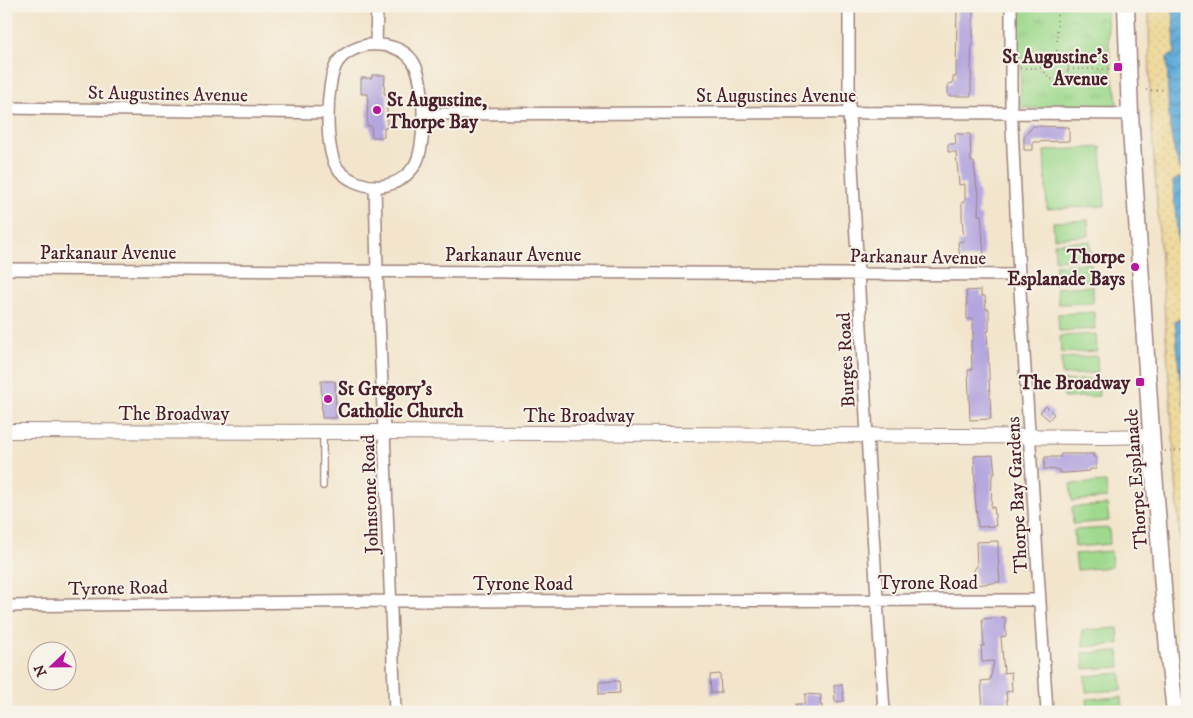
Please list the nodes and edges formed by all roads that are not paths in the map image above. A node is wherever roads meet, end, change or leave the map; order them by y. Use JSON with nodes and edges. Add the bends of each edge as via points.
{"nodes":[{"id":1,"x":377,"y":6,"type":"edge"},
{"id":2,"x":849,"y":6,"type":"edge"},
{"id":3,"x":1011,"y":6,"type":"edge"},
{"id":4,"x":1126,"y":6,"type":"edge"},
{"id":5,"x":376,"y":45,"type":"junction"},
{"id":6,"x":6,"y":108,"type":"edge"},
{"id":7,"x":849,"y":112,"type":"junction"},
{"id":8,"x":1012,"y":112,"type":"junction"},
{"id":9,"x":328,"y":113,"type":"junction"},
{"id":10,"x":423,"y":114,"type":"junction"},
{"id":11,"x":1130,"y":114,"type":"junction"},
{"id":12,"x":375,"y":186,"type":"junction"},
{"id":13,"x":6,"y":269,"type":"edge"},
{"id":14,"x":376,"y":271,"type":"junction"},
{"id":15,"x":858,"y":273,"type":"junction"},
{"id":16,"x":1019,"y":275,"type":"junction"},
{"id":17,"x":6,"y":432,"type":"edge"},
{"id":18,"x":323,"y":432,"type":"junction"},
{"id":19,"x":384,"y":432,"type":"junction"},
{"id":20,"x":867,"y":435,"type":"junction"},
{"id":21,"x":1030,"y":436,"type":"junction"},
{"id":22,"x":1151,"y":436,"type":"junction"},
{"id":23,"x":323,"y":486,"type":"dead end"},
{"id":24,"x":877,"y":600,"type":"junction"},
{"id":25,"x":1040,"y":600,"type":"junction"},
{"id":26,"x":391,"y":601,"type":"junction"},
{"id":27,"x":6,"y":606,"type":"edge"},
{"id":28,"x":1168,"y":649,"type":"junction"},
{"id":29,"x":395,"y":712,"type":"edge"},
{"id":30,"x":884,"y":712,"type":"edge"},
{"id":31,"x":1047,"y":712,"type":"edge"},
{"id":32,"x":1168,"y":712,"type":"edge"},
{"id":33,"x":1175,"y":712,"type":"edge"}],
"edges":[{"from":1,"to":5,"type":"street"},
{"from":2,"to":7,"type":"street","name":"Burges Road"},
{"from":3,"to":8,"type":"street","name":"Thorpe Bay Gardens"},
{"from":4,"to":11,"type":"main road","name":"Thorpe Esplanade"},
{"from":5,"to":9,"type":"street","via":[[358,47],[336,64]]},
{"from":5,"to":10,"type":"street","via":[[395,48],[412,60],[419,74]]},
{"from":6,"to":9,"type":"street","name":"St Augustines Avenue"},
{"from":7,"to":8,"type":"street","name":"St Augustines Avenue"},
{"from":7,"to":10,"type":"street","name":"St Augustines Avenue"},
{"from":7,"to":15,"type":"street","name":"Burges Road"},
{"from":8,"to":11,"type":"street","name":"St Augustines Avenue"},
{"from":8,"to":16,"type":"street","name":"Thorpe Bay Gardens"},
{"from":9,"to":12,"type":"street","via":[[331,151],[337,168],[356,182]]},
{"from":10,"to":12,"type":"street","via":[[416,163],[402,179]]},
{"from":11,"to":22,"type":"main road","name":"Thorpe Esplanade"},
{"from":12,"to":14,"type":"street","name":"Johnstone Road"},
{"from":13,"to":14,"type":"street","name":"Parkanaur Avenue"},
{"from":14,"to":15,"type":"street","name":"Parkanaur Avenue"},
{"from":14,"to":19,"type":"street","name":"Johnstone Road"},
{"from":15,"to":16,"type":"street","name":"Parkanaur Avenue"},
{"from":15,"to":20,"type":"street","name":"Burges Road"},
{"from":16,"to":21,"type":"street","name":"Thorpe Bay Gardens"},
{"from":17,"to":18,"type":"street","name":"The Broadway"},
{"from":18,"to":19,"type":"street","name":"The Broadway"},
{"from":18,"to":23,"type":"lane"},
{"from":19,"to":20,"type":"street","name":"The Broadway"},
{"from":19,"to":26,"type":"street","name":"Johnstone Road"},
{"from":20,"to":21,"type":"street","name":"The Broadway"},
{"from":20,"to":24,"type":"street","name":"Burges Road"},
{"from":21,"to":22,"type":"street","name":"The Broadway"},
{"from":21,"to":25,"type":"street","name":"Thorpe Bay Gardens"},
{"from":22,"to":28,"type":"main road","name":"Thorpe Esplanade"},
{"from":24,"to":25,"type":"street","name":"Tyrone Road"},
{"from":24,"to":26,"type":"street","name":"Tyrone Road"},
{"from":24,"to":30,"type":"street","name":"Burges Road"},
{"from":25,"to":31,"type":"street","name":"Thorpe Bay Gardens"},
{"from":26,"to":27,"type":"street","name":"Tyrone Road"},
{"from":26,"to":29,"type":"street","name":"Johnstone Road"},
{"from":28,"to":32,"type":"main road","name":"Thorpe Esplanade"},
{"from":28,"to":33,"type":"main road","name":"Thorpe Esplanade"}]}
